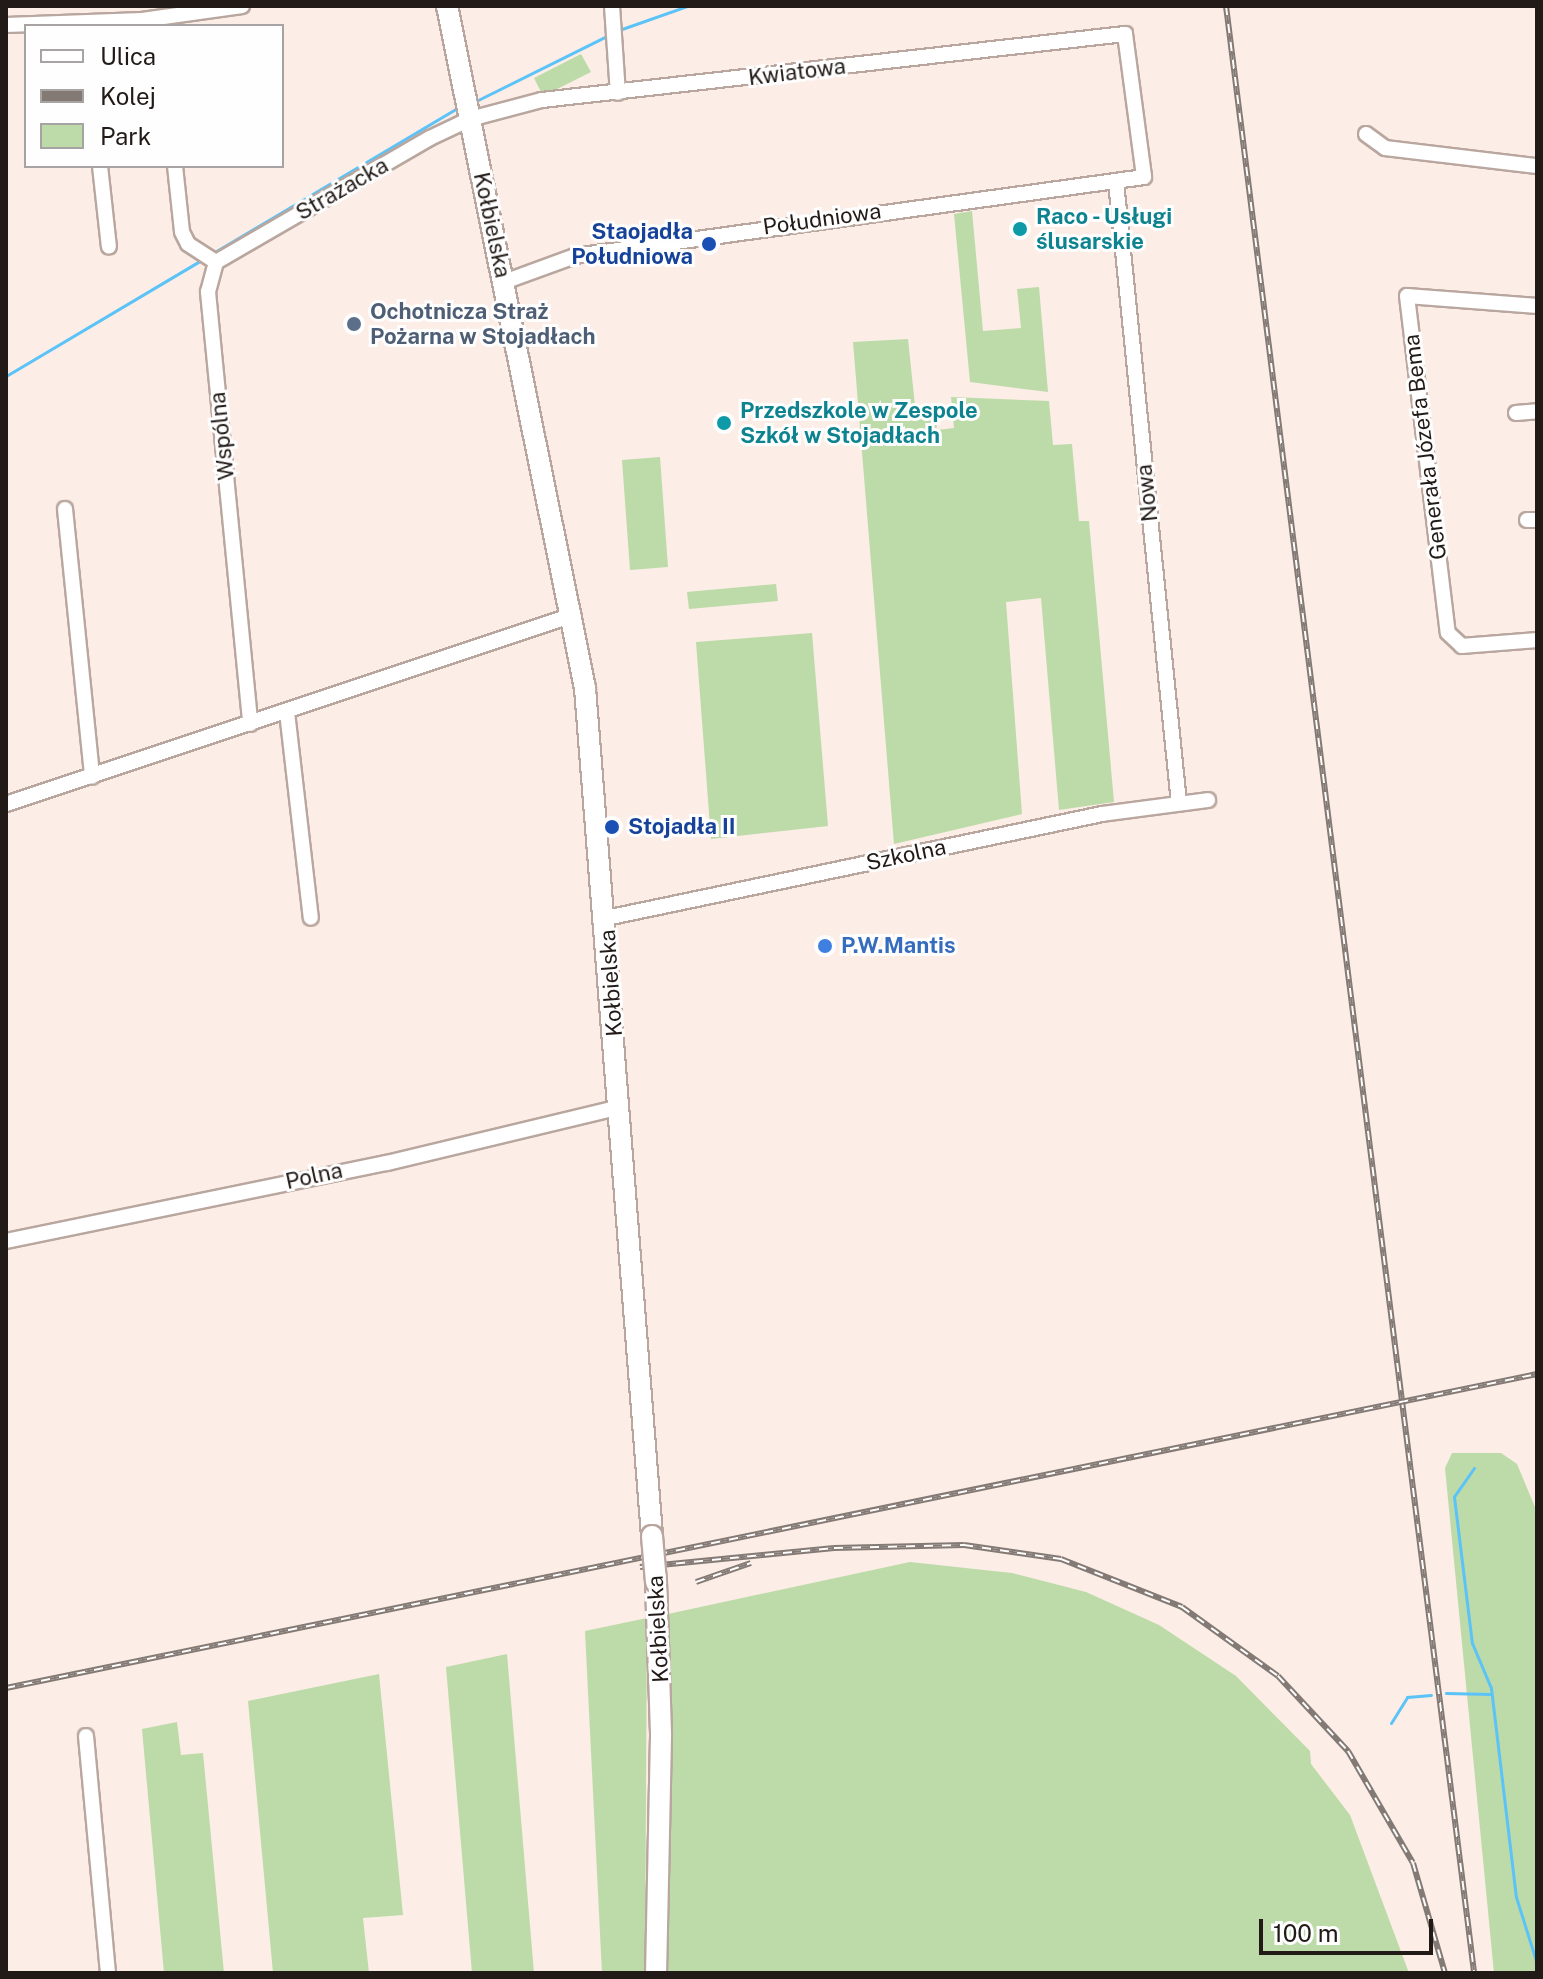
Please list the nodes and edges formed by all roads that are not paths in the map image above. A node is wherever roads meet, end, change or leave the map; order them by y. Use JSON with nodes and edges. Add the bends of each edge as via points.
{"nodes":[{"id":1,"x":242,"y":6,"type":"edge"},
{"id":2,"x":447,"y":6,"type":"edge"},
{"id":3,"x":612,"y":6,"type":"edge"},
{"id":4,"x":160,"y":22,"type":"edge"},
{"id":5,"x":85,"y":24,"type":"edge"},
{"id":6,"x":618,"y":93,"type":"junction"},
{"id":7,"x":468,"y":110,"type":"junction"},
{"id":8,"x":1366,"y":134,"type":"dead end"},
{"id":9,"x":1537,"y":166,"type":"edge"},
{"id":10,"x":100,"y":168,"type":"edge"},
{"id":11,"x":175,"y":168,"type":"edge"},
{"id":12,"x":1144,"y":177,"type":"joint"},
{"id":13,"x":1116,"y":182,"type":"junction"},
{"id":14,"x":109,"y":247,"type":"dead end"},
{"id":15,"x":211,"y":260,"type":"junction"},
{"id":16,"x":504,"y":282,"type":"junction"},
{"id":17,"x":1537,"y":306,"type":"edge"},
{"id":18,"x":1537,"y":411,"type":"edge"},
{"id":19,"x":1516,"y":413,"type":"dead end"},
{"id":20,"x":65,"y":509,"type":"dead end"},
{"id":21,"x":573,"y":615,"type":"junction"},
{"id":22,"x":1537,"y":640,"type":"edge"},
{"id":23,"x":287,"y":712,"type":"junction"},
{"id":24,"x":250,"y":724,"type":"junction"},
{"id":25,"x":92,"y":777,"type":"junction"},
{"id":26,"x":1208,"y":800,"type":"dead end"},
{"id":27,"x":1179,"y":803,"type":"junction"},
{"id":28,"x":6,"y":804,"type":"edge"},
{"id":29,"x":311,"y":918,"type":"dead end"},
{"id":30,"x":606,"y":918,"type":"junction"},
{"id":31,"x":620,"y":1107,"type":"junction"},
{"id":32,"x":6,"y":1241,"type":"edge"},
{"id":33,"x":86,"y":1736,"type":"dead end"},
{"id":34,"x":108,"y":1973,"type":"edge"},
{"id":35,"x":656,"y":1973,"type":"edge"}],
"edges":[{"from":1,"to":4,"type":"street"},
{"from":2,"to":7,"type":"street","name":"Kołbielska"},
{"from":3,"to":6,"type":"street"},
{"from":4,"to":5,"type":"street"},
{"from":6,"to":7,"type":"street","name":"Kwiatowa"},
{"from":6,"to":12,"type":"street","name":"Kwiatowa","via":[[1125,34]]},
{"from":7,"to":15,"type":"street","name":"Strażacka"},
{"from":7,"to":16,"type":"street","name":"Kołbielska"},
{"from":8,"to":9,"type":"street","via":[[1385,148]]},
{"from":10,"to":14,"type":"street"},
{"from":11,"to":15,"type":"street","via":[[182,232]]},
{"from":12,"to":13,"type":"street","name":"Południowa"},
{"from":13,"to":16,"type":"street","name":"Południowa","via":[[843,215],[575,256]]},
{"from":13,"to":27,"type":"street","name":"Nowa"},
{"from":15,"to":24,"type":"street","name":"Wspólna","via":[[208,292]]},
{"from":16,"to":21,"type":"street","name":"Kołbielska"},
{"from":17,"to":22,"type":"street","name":"Generała Józefa Bema","via":[[1407,296],[1448,633],[1462,646]]},
{"from":18,"to":19,"type":"street"},
{"from":20,"to":25,"type":"street"},
{"from":21,"to":23,"type":"street"},
{"from":21,"to":30,"type":"street","name":"Kołbielska","via":[[594,761]]},
{"from":23,"to":24,"type":"street"},
{"from":23,"to":29,"type":"street"},
{"from":24,"to":25,"type":"street"},
{"from":25,"to":28,"type":"street"},
{"from":26,"to":27,"type":"street","name":"Szkolna"},
{"from":27,"to":30,"type":"street","name":"Szkolna","via":[[1102,814]]},
{"from":30,"to":31,"type":"street","name":"Kołbielska"},
{"from":31,"to":32,"type":"street","name":"Polna","via":[[387,1163]]},
{"from":31,"to":35,"type":"street","name":"Kołbielska","bridge":true,"via":[[656,1582],[661,1736]]},
{"from":33,"to":34,"type":"street"}]}
